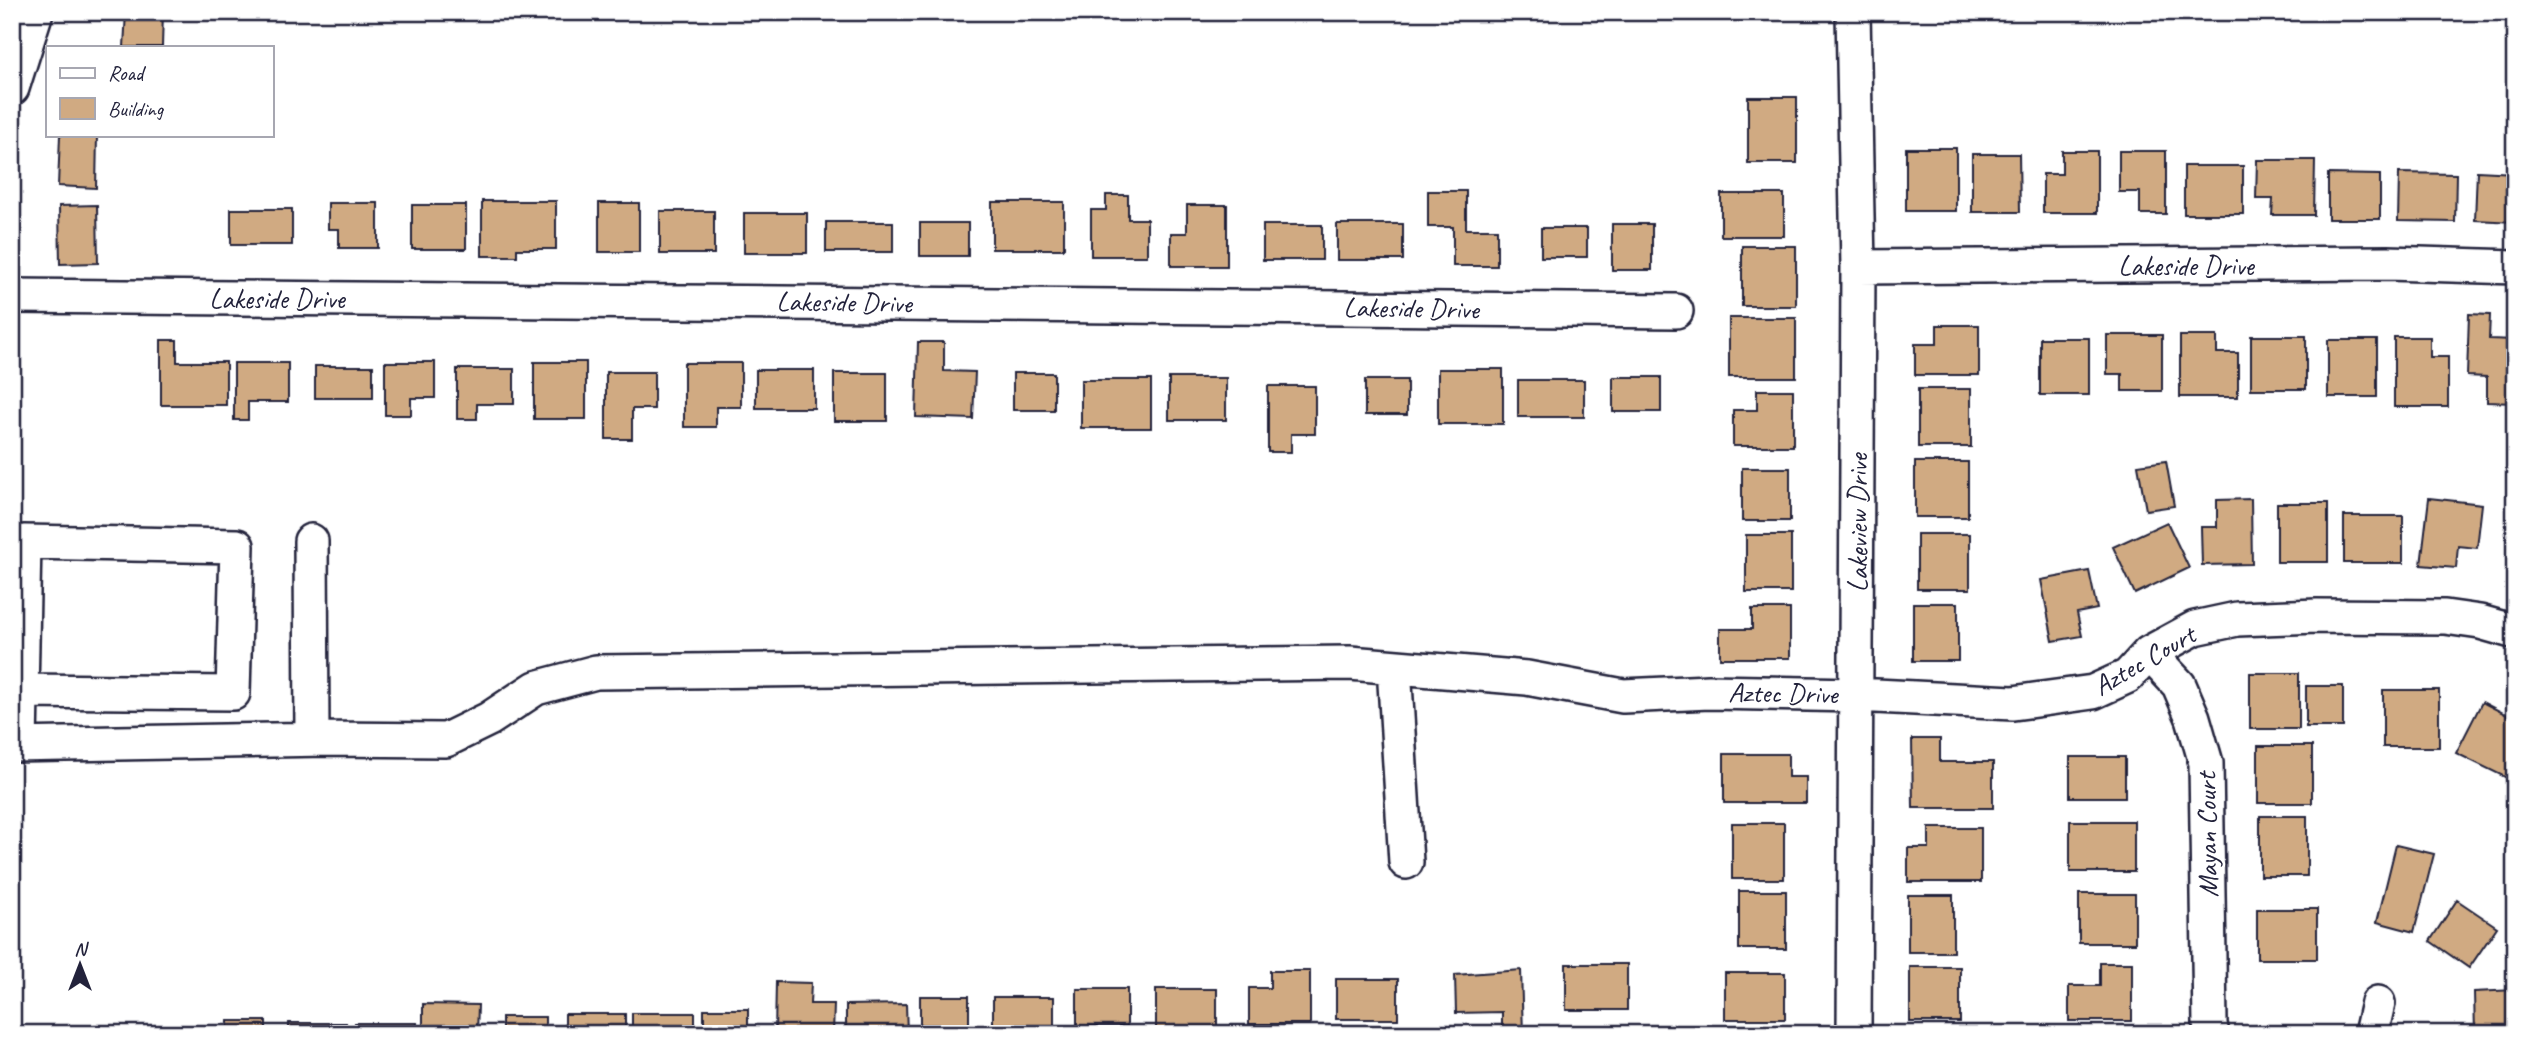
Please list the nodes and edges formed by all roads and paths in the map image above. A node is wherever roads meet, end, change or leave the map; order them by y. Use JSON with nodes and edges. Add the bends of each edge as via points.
{"nodes":[{"id":1,"x":36,"y":12,"type":"edge"},
{"id":2,"x":1853,"y":12,"type":"edge"},
{"id":3,"x":12,"y":88,"type":"edge"},
{"id":4,"x":1858,"y":267,"type":"junction"},
{"id":5,"x":2515,"y":267,"type":"edge"},
{"id":6,"x":12,"y":296,"type":"edge"},
{"id":7,"x":1676,"y":311,"type":"dead end"},
{"id":8,"x":311,"y":541,"type":"dead end"},
{"id":9,"x":2515,"y":632,"type":"edge"},
{"id":10,"x":2149,"y":653,"type":"junction"},
{"id":11,"x":1394,"y":667,"type":"junction"},
{"id":12,"x":21,"y":691,"type":"junction"},
{"id":13,"x":1856,"y":695,"type":"junction"},
{"id":14,"x":312,"y":739,"type":"junction"},
{"id":15,"x":16,"y":745,"type":"edge"},
{"id":16,"x":1406,"y":862,"type":"dead end"},
{"id":17,"x":1854,"y":1034,"type":"edge"},
{"id":18,"x":2212,"y":1034,"type":"edge"}],
"edges":[{"from":1,"to":3,"type":"street"},
{"from":2,"to":4,"type":"street","name":"Lakeview Drive"},
{"from":4,"to":5,"type":"street","name":"Lakeside Drive","via":[[2388,263]]},
{"from":4,"to":13,"type":"street","name":"Lakeview Drive"},
{"from":6,"to":7,"type":"street","name":"Lakeside Drive"},
{"from":8,"to":14,"type":"street"},
{"from":9,"to":10,"type":"street","name":"Aztec Court","via":[[2445,617],[2317,615],[2237,620],[2195,628]]},
{"from":10,"to":13,"type":"street","name":"Aztec Court","via":[[2128,676],[2093,692],[2053,699],[2013,703]]},
{"from":10,"to":18,"type":"street","name":"Mayan Court","via":[[2179,684],[2206,764]]},
{"from":11,"to":13,"type":"street","name":"Aztec Drive","via":[[1527,678],[1623,696],[1709,692]]},
{"from":11,"to":14,"type":"street","name":"Aztec Drive","via":[[1350,663],[596,672],[536,688],[446,740]]},
{"from":11,"to":16,"type":"street"},
{"from":12,"to":12,"type":"street","via":[[24,542],[237,546],[233,693]]},
{"from":12,"to":15,"type":"street"},
{"from":13,"to":17,"type":"street","name":"Lakeview Drive"},
{"from":14,"to":15,"type":"street","name":"Aztec Drive"}]}
